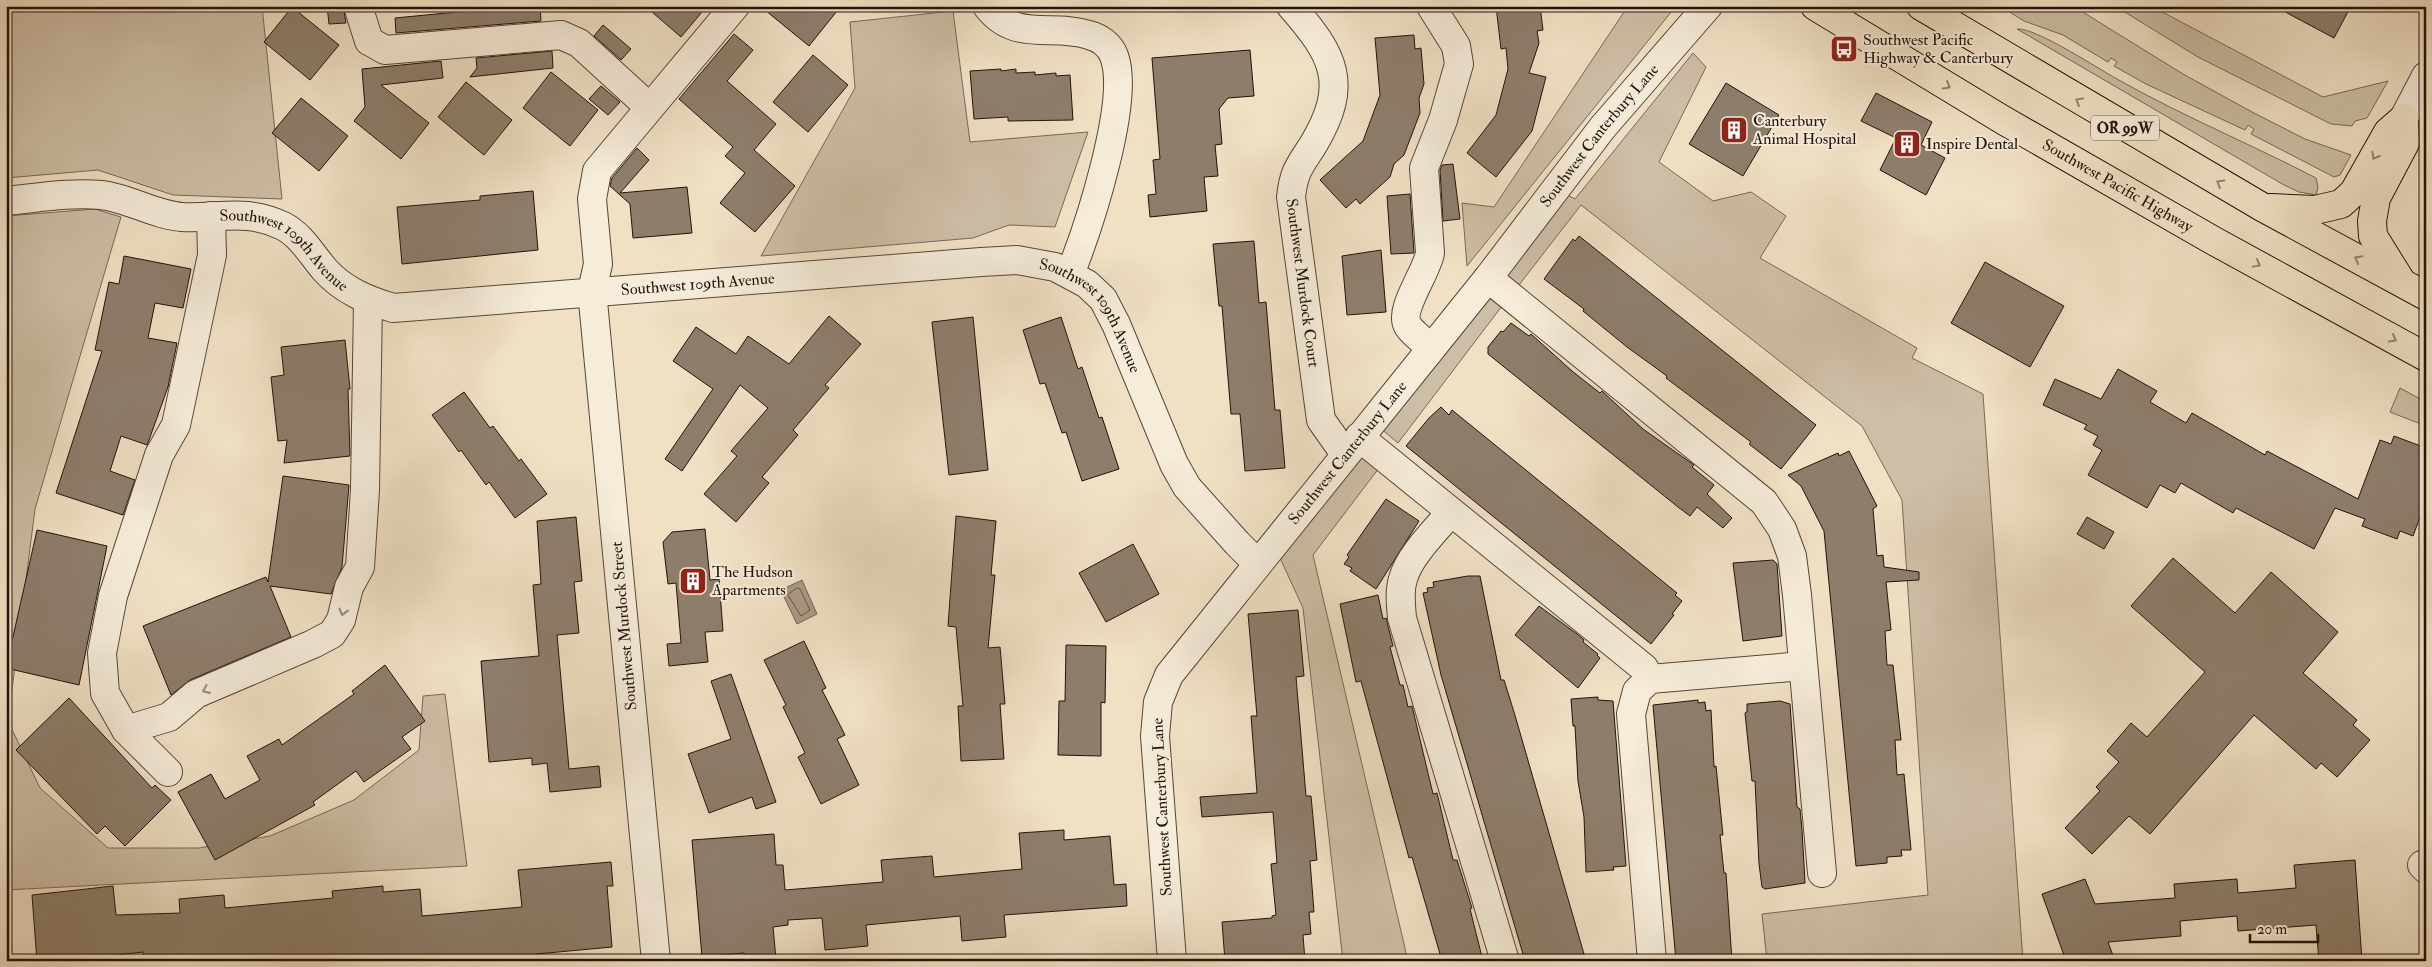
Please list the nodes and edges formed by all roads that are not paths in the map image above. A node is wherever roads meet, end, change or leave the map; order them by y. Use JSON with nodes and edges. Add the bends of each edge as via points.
{"nodes":[{"id":1,"x":358,"y":6,"type":"edge"},
{"id":2,"x":735,"y":6,"type":"edge"},
{"id":3,"x":987,"y":6,"type":"edge"},
{"id":4,"x":1291,"y":6,"type":"edge"},
{"id":5,"x":1431,"y":6,"type":"edge"},
{"id":6,"x":1708,"y":6,"type":"edge"},
{"id":7,"x":1815,"y":6,"type":"edge"},
{"id":8,"x":1921,"y":6,"type":"edge"},
{"id":9,"x":2426,"y":76,"type":"edge"},
{"id":10,"x":649,"y":106,"type":"junction"},
{"id":11,"x":2404,"y":118,"type":"junction"},
{"id":12,"x":6,"y":201,"type":"edge"},
{"id":13,"x":2262,"y":207,"type":"junction"},
{"id":14,"x":211,"y":216,"type":"junction"},
{"id":15,"x":1070,"y":274,"type":"junction"},
{"id":16,"x":1488,"y":278,"type":"junction"},
{"id":17,"x":2401,"y":282,"type":"junction"},
{"id":18,"x":592,"y":291,"type":"junction"},
{"id":19,"x":2426,"y":296,"type":"edge"},
{"id":20,"x":368,"y":301,"type":"junction"},
{"id":21,"x":1431,"y":348,"type":"junction"},
{"id":22,"x":2426,"y":357,"type":"edge"},
{"id":23,"x":1352,"y":446,"type":"junction"},
{"id":24,"x":1451,"y":512,"type":"junction"},
{"id":25,"x":1258,"y":564,"type":"junction"},
{"id":26,"x":1803,"y":666,"type":"junction"},
{"id":27,"x":1650,"y":679,"type":"junction"},
{"id":28,"x":126,"y":730,"type":"junction"},
{"id":29,"x":168,"y":772,"type":"dead end"},
{"id":30,"x":1822,"y":873,"type":"dead end"},
{"id":31,"x":656,"y":961,"type":"edge"},
{"id":32,"x":1172,"y":961,"type":"edge"},
{"id":33,"x":1505,"y":961,"type":"edge"},
{"id":34,"x":1652,"y":961,"type":"edge"}],
"edges":[{"from":1,"to":10,"type":"street","via":[[369,41],[385,50],[561,35],[579,43]]},
{"from":2,"to":10,"type":"street","name":"Southwest Murdock Street"},
{"from":3,"to":15,"type":"street","via":[[994,16],[1017,28],[1088,34],[1110,47],[1115,57],[1118,97],[1112,132]]},
{"from":4,"to":23,"type":"street","name":"Southwest Murdock Court","via":[[1327,52],[1335,92],[1313,145],[1298,165],[1291,197],[1321,420]]},
{"from":5,"to":21,"type":"street","via":[[1456,46],[1459,64],[1444,120],[1424,168],[1430,253],[1428,266],[1410,300],[1405,318],[1408,326]]},
{"from":6,"to":16,"type":"street","name":"Southwest Canterbury Lane","via":[[1603,127]]},
{"from":7,"to":22,"type":"highway","name":"Southwest Pacific Highway","one_way":true,"via":[[2037,140]]},
{"from":13,"to":8,"type":"highway","number":"OR 99W","one_way":true},
{"from":9,"to":11,"type":"street"},
{"from":10,"to":18,"type":"street","name":"Southwest Murdock Street","via":[[597,171],[592,199],[598,264]]},
{"from":11,"to":13,"type":"highway","one_way":true,"via":[[2388,132],[2354,192],[2341,204],[2315,210]]},
{"from":11,"to":17,"type":"highway","via":[[2405,143],[2376,198],[2372,221],[2373,236]]},
{"from":12,"to":14,"type":"street","name":"Southwest 109th Avenue","via":[[101,195],[180,217]]},
{"from":17,"to":13,"type":"highway","number":"OR 99W","one_way":true},
{"from":14,"to":20,"type":"street","name":"Southwest 109th Avenue","via":[[242,214],[284,227],[345,289]]},
{"from":14,"to":28,"type":"street","via":[[212,255],[176,425],[159,455],[113,596],[102,653],[105,693]]},
{"from":15,"to":18,"type":"street","name":"Southwest 109th Avenue","via":[[1035,262],[996,261]]},
{"from":15,"to":25,"type":"street","name":"Southwest 109th Avenue","via":[[1103,299],[1186,487]]},
{"from":16,"to":21,"type":"street","name":"Southwest Canterbury Lane"},
{"from":16,"to":26,"type":"street","via":[[1764,502],[1782,529],[1792,556]]},
{"from":17,"to":19,"type":"highway","number":"OR 99W"},
{"from":18,"to":20,"type":"street","name":"Southwest 109th Avenue","via":[[393,308]]},
{"from":18,"to":31,"type":"street","name":"Southwest Murdock Street"},
{"from":20,"to":28,"type":"street","one_way":true,"via":[[360,567],[349,587],[341,620],[332,634],[196,694],[169,717]]},
{"from":21,"to":23,"type":"street","name":"Southwest Canterbury Lane"},
{"from":23,"to":24,"type":"street","name":"Southwest Murdock Court"},
{"from":23,"to":25,"type":"street","name":"Southwest Canterbury Lane"},
{"from":24,"to":27,"type":"street","name":"Southwest Murdock Court","via":[[1644,668]]},
{"from":24,"to":33,"type":"street","via":[[1418,553],[1403,578],[1402,618]]},
{"from":25,"to":32,"type":"street","name":"Southwest Canterbury Lane","via":[[1184,654],[1169,675],[1158,702],[1154,736]]},
{"from":26,"to":27,"type":"street"},
{"from":26,"to":30,"type":"street"},
{"from":27,"to":34,"type":"street","via":[[1637,691],[1631,714]]},
{"from":28,"to":29,"type":"street"}]}
